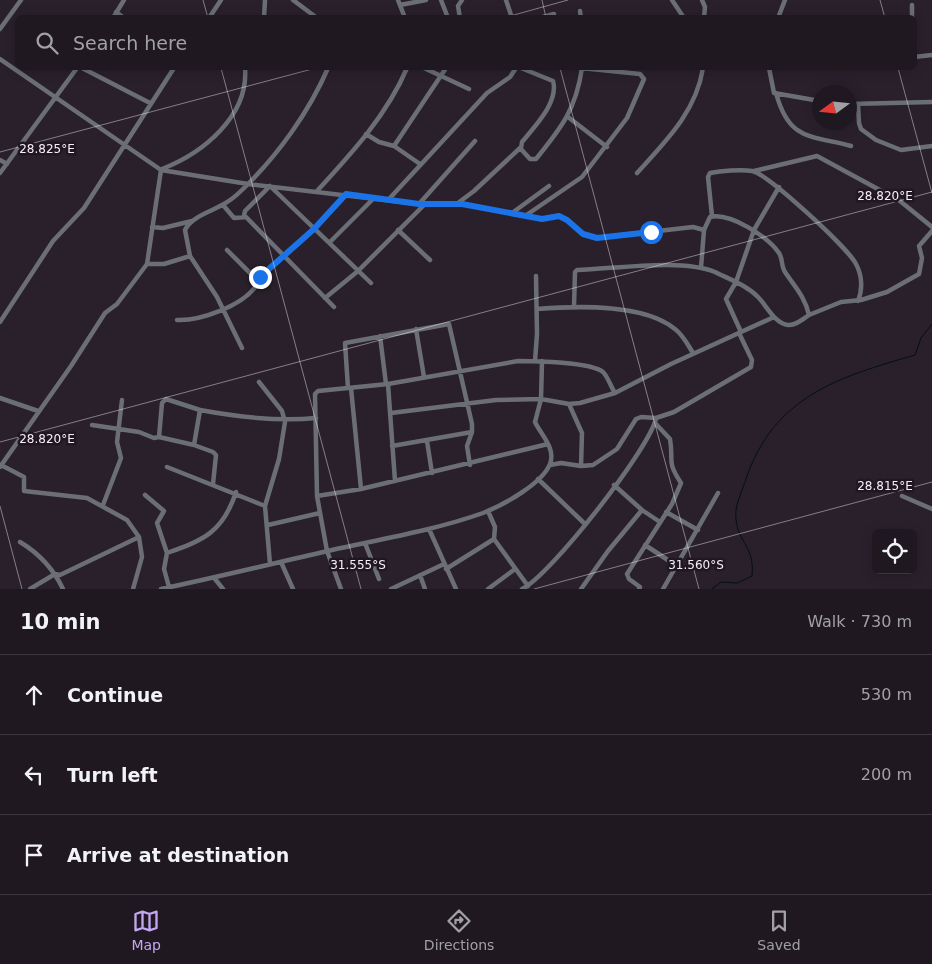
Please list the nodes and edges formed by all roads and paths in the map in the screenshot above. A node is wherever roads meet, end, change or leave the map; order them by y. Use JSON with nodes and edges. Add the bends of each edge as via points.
{"nodes":[{"id":1,"x":21,"y":0,"type":"edge"},
{"id":2,"x":123,"y":0,"type":"edge"},
{"id":3,"x":221,"y":0,"type":"edge"},
{"id":4,"x":264,"y":0,"type":"edge"},
{"id":5,"x":293,"y":0,"type":"edge"},
{"id":6,"x":426,"y":0,"type":"edge"},
{"id":7,"x":441,"y":0,"type":"edge"},
{"id":8,"x":462,"y":0,"type":"edge"},
{"id":9,"x":506,"y":0,"type":"edge"},
{"id":10,"x":672,"y":0,"type":"edge"},
{"id":11,"x":702,"y":0,"type":"edge"},
{"id":12,"x":785,"y":0,"type":"edge"},
{"id":13,"x":399,"y":2,"type":"edge"},
{"id":14,"x":912,"y":5,"type":"dead end"},
{"id":15,"x":580,"y":11,"type":"dead end"},
{"id":16,"x":116,"y":12,"type":"junction"},
{"id":17,"x":554,"y":14,"type":"dead end"},
{"id":18,"x":114,"y":15,"type":"edge"},
{"id":19,"x":120,"y":15,"type":"edge"},
{"id":20,"x":211,"y":15,"type":"edge"},
{"id":21,"x":264,"y":15,"type":"edge"},
{"id":22,"x":313,"y":15,"type":"edge"},
{"id":23,"x":404,"y":15,"type":"edge"},
{"id":24,"x":447,"y":15,"type":"edge"},
{"id":25,"x":460,"y":15,"type":"edge"},
{"id":26,"x":511,"y":15,"type":"edge"},
{"id":27,"x":550,"y":15,"type":"edge"},
{"id":28,"x":581,"y":15,"type":"edge"},
{"id":29,"x":682,"y":15,"type":"edge"},
{"id":30,"x":704,"y":15,"type":"edge"},
{"id":31,"x":779,"y":15,"type":"edge"},
{"id":32,"x":912,"y":15,"type":"edge"},
{"id":33,"x":0,"y":29,"type":"edge"},
{"id":34,"x":932,"y":55,"type":"edge"},
{"id":35,"x":917,"y":56,"type":"edge"},
{"id":36,"x":0,"y":59,"type":"edge"},
{"id":37,"x":15,"y":70,"type":"edge"},
{"id":38,"x":15,"y":70,"type":"edge"},
{"id":39,"x":75,"y":70,"type":"edge"},
{"id":40,"x":86,"y":70,"type":"edge"},
{"id":41,"x":173,"y":70,"type":"edge"},
{"id":42,"x":245,"y":70,"type":"edge"},
{"id":43,"x":327,"y":70,"type":"edge"},
{"id":44,"x":406,"y":70,"type":"edge"},
{"id":45,"x":429,"y":70,"type":"edge"},
{"id":46,"x":445,"y":70,"type":"edge"},
{"id":47,"x":515,"y":70,"type":"edge"},
{"id":48,"x":527,"y":70,"type":"edge"},
{"id":49,"x":581,"y":70,"type":"edge"},
{"id":50,"x":601,"y":70,"type":"edge"},
{"id":51,"x":702,"y":70,"type":"edge"},
{"id":52,"x":769,"y":70,"type":"edge"},
{"id":53,"x":442,"y":75,"type":"junction"},
{"id":54,"x":469,"y":89,"type":"dead end"},
{"id":55,"x":776,"y":93,"type":"junction"},
{"id":56,"x":54,"y":98,"type":"junction"},
{"id":57,"x":812,"y":100,"type":"edge"},
{"id":58,"x":932,"y":102,"type":"edge"},
{"id":59,"x":150,"y":103,"type":"junction"},
{"id":60,"x":858,"y":104,"type":"joint"},
{"id":61,"x":568,"y":117,"type":"junction"},
{"id":62,"x":366,"y":134,"type":"junction"},
{"id":63,"x":475,"y":141,"type":"dead end"},
{"id":64,"x":124,"y":144,"type":"junction"},
{"id":65,"x":394,"y":146,"type":"junction"},
{"id":66,"x":851,"y":146,"type":"dead end"},
{"id":67,"x":932,"y":146,"type":"edge"},
{"id":68,"x":607,"y":147,"type":"junction"},
{"id":69,"x":520,"y":148,"type":"junction"},
{"id":70,"x":0,"y":160,"type":"edge"},
{"id":71,"x":7,"y":164,"type":"junction"},
{"id":72,"x":420,"y":164,"type":"junction"},
{"id":73,"x":161,"y":170,"type":"junction"},
{"id":74,"x":753,"y":171,"type":"junction"},
{"id":75,"x":0,"y":173,"type":"edge"},
{"id":76,"x":637,"y":173,"type":"dead end"},
{"id":77,"x":248,"y":184,"type":"junction"},
{"id":78,"x":270,"y":186,"type":"junction"},
{"id":79,"x":549,"y":186,"type":"dead end"},
{"id":80,"x":779,"y":187,"type":"junction"},
{"id":81,"x":317,"y":191,"type":"junction"},
{"id":82,"x":346,"y":194,"type":"junction"},
{"id":83,"x":374,"y":198,"type":"junction"},
{"id":84,"x":389,"y":199,"type":"junction"},
{"id":85,"x":422,"y":204,"type":"junction"},
{"id":86,"x":456,"y":204,"type":"junction"},
{"id":87,"x":223,"y":205,"type":"junction"},
{"id":88,"x":512,"y":213,"type":"junction"},
{"id":89,"x":244,"y":216,"type":"junction"},
{"id":90,"x":524,"y":216,"type":"junction"},
{"id":91,"x":712,"y":216,"type":"junction"},
{"id":92,"x":192,"y":221,"type":"junction"},
{"id":93,"x":932,"y":227,"type":"edge"},
{"id":94,"x":152,"y":228,"type":"junction"},
{"id":95,"x":314,"y":229,"type":"junction"},
{"id":96,"x":398,"y":230,"type":"junction"},
{"id":97,"x":704,"y":230,"type":"junction"},
{"id":98,"x":754,"y":230,"type":"junction"},
{"id":99,"x":932,"y":231,"type":"edge"},
{"id":100,"x":330,"y":242,"type":"junction"},
{"id":101,"x":226,"y":250,"type":"dead end"},
{"id":102,"x":284,"y":255,"type":"junction"},
{"id":103,"x":190,"y":256,"type":"junction"},
{"id":104,"x":430,"y":260,"type":"dead end"},
{"id":105,"x":146,"y":264,"type":"junction"},
{"id":106,"x":701,"y":268,"type":"junction"},
{"id":107,"x":358,"y":271,"type":"junction"},
{"id":108,"x":536,"y":276,"type":"dead end"},
{"id":109,"x":258,"y":281,"type":"junction"},
{"id":110,"x":736,"y":282,"type":"junction"},
{"id":111,"x":371,"y":283,"type":"dead end"},
{"id":112,"x":325,"y":298,"type":"junction"},
{"id":113,"x":858,"y":301,"type":"junction"},
{"id":114,"x":334,"y":306,"type":"dead end"},
{"id":115,"x":574,"y":306,"type":"junction"},
{"id":116,"x":223,"y":309,"type":"junction"},
{"id":117,"x":537,"y":309,"type":"junction"},
{"id":118,"x":809,"y":315,"type":"junction"},
{"id":119,"x":774,"y":317,"type":"junction"},
{"id":120,"x":177,"y":320,"type":"dead end"},
{"id":121,"x":0,"y":322,"type":"edge"},
{"id":122,"x":416,"y":329,"type":"junction"},
{"id":123,"x":740,"y":332,"type":"junction"},
{"id":124,"x":380,"y":336,"type":"junction"},
{"id":125,"x":242,"y":348,"type":"dead end"},
{"id":126,"x":693,"y":354,"type":"junction"},
{"id":127,"x":535,"y":361,"type":"junction"},
{"id":128,"x":542,"y":361,"type":"junction"},
{"id":129,"x":459,"y":371,"type":"junction"},
{"id":130,"x":424,"y":377,"type":"junction"},
{"id":131,"x":259,"y":382,"type":"dead end"},
{"id":132,"x":387,"y":384,"type":"junction"},
{"id":133,"x":350,"y":388,"type":"junction"},
{"id":134,"x":615,"y":392,"type":"junction"},
{"id":135,"x":0,"y":398,"type":"edge"},
{"id":136,"x":541,"y":399,"type":"junction"},
{"id":137,"x":122,"y":400,"type":"dead end"},
{"id":138,"x":468,"y":404,"type":"junction"},
{"id":139,"x":569,"y":404,"type":"junction"},
{"id":140,"x":200,"y":410,"type":"junction"},
{"id":141,"x":38,"y":412,"type":"junction"},
{"id":142,"x":391,"y":414,"type":"junction"},
{"id":143,"x":316,"y":418,"type":"junction"},
{"id":144,"x":284,"y":420,"type":"junction"},
{"id":145,"x":656,"y":421,"type":"junction"},
{"id":146,"x":92,"y":425,"type":"dead end"},
{"id":147,"x":119,"y":428,"type":"junction"},
{"id":148,"x":472,"y":432,"type":"junction"},
{"id":149,"x":159,"y":437,"type":"junction"},
{"id":150,"x":427,"y":441,"type":"junction"},
{"id":151,"x":548,"y":444,"type":"junction"},
{"id":152,"x":194,"y":445,"type":"junction"},
{"id":153,"x":392,"y":446,"type":"junction"},
{"id":154,"x":470,"y":464,"type":"junction"},
{"id":155,"x":550,"y":464,"type":"junction"},
{"id":156,"x":1,"y":466,"type":"edge"},
{"id":157,"x":581,"y":466,"type":"junction"},
{"id":158,"x":167,"y":467,"type":"dead end"},
{"id":159,"x":432,"y":473,"type":"junction"},
{"id":160,"x":538,"y":479,"type":"junction"},
{"id":161,"x":395,"y":481,"type":"junction"},
{"id":162,"x":214,"y":484,"type":"junction"},
{"id":163,"x":614,"y":486,"type":"junction"},
{"id":164,"x":362,"y":489,"type":"junction"},
{"id":165,"x":236,"y":492,"type":"junction"},
{"id":166,"x":718,"y":493,"type":"dead end"},
{"id":167,"x":144,"y":496,"type":"dead end"},
{"id":168,"x":317,"y":496,"type":"junction"},
{"id":169,"x":902,"y":496,"type":"dead end"},
{"id":170,"x":103,"y":505,"type":"junction"},
{"id":171,"x":265,"y":506,"type":"junction"},
{"id":172,"x":932,"y":509,"type":"edge"},
{"id":173,"x":488,"y":510,"type":"junction"},
{"id":174,"x":642,"y":510,"type":"junction"},
{"id":175,"x":666,"y":512,"type":"junction"},
{"id":176,"x":320,"y":513,"type":"junction"},
{"id":177,"x":660,"y":522,"type":"junction"},
{"id":178,"x":268,"y":524,"type":"junction"},
{"id":179,"x":585,"y":524,"type":"junction"},
{"id":180,"x":428,"y":529,"type":"junction"},
{"id":181,"x":698,"y":530,"type":"junction"},
{"id":182,"x":139,"y":537,"type":"junction"},
{"id":183,"x":494,"y":539,"type":"junction"},
{"id":184,"x":20,"y":542,"type":"dead end"},
{"id":185,"x":366,"y":543,"type":"junction"},
{"id":186,"x":645,"y":545,"type":"junction"},
{"id":187,"x":327,"y":551,"type":"junction"},
{"id":188,"x":167,"y":553,"type":"junction"},
{"id":189,"x":281,"y":562,"type":"junction"},
{"id":190,"x":270,"y":564,"type":"junction"},
{"id":191,"x":445,"y":566,"type":"junction"},
{"id":192,"x":676,"y":566,"type":"junction"},
{"id":193,"x":515,"y":570,"type":"junction"},
{"id":194,"x":55,"y":574,"type":"junction"},
{"id":195,"x":420,"y":576,"type":"junction"},
{"id":196,"x":215,"y":579,"type":"junction"},
{"id":197,"x":379,"y":579,"type":"dead end"},
{"id":198,"x":528,"y":586,"type":"junction"},
{"id":199,"x":169,"y":587,"type":"junction"},
{"id":200,"x":220,"y":588,"type":"edge"},
{"id":201,"x":641,"y":588,"type":"edge"},
{"id":202,"x":30,"y":589,"type":"edge"},
{"id":203,"x":63,"y":589,"type":"edge"},
{"id":204,"x":133,"y":589,"type":"edge"},
{"id":205,"x":161,"y":589,"type":"edge"},
{"id":206,"x":293,"y":589,"type":"edge"},
{"id":207,"x":341,"y":589,"type":"edge"},
{"id":208,"x":391,"y":589,"type":"edge"},
{"id":209,"x":426,"y":589,"type":"edge"},
{"id":210,"x":456,"y":589,"type":"edge"},
{"id":211,"x":488,"y":589,"type":"edge"},
{"id":212,"x":522,"y":589,"type":"edge"},
{"id":213,"x":581,"y":589,"type":"edge"},
{"id":214,"x":663,"y":589,"type":"edge"}],
"edges":[{"from":1,"to":33,"type":"street"},
{"from":2,"to":16,"type":"street"},
{"from":3,"to":20,"type":"street"},
{"from":4,"to":21,"type":"street"},
{"from":5,"to":22,"type":"street"},
{"from":6,"to":13,"type":"street"},
{"from":7,"to":24,"type":"street"},
{"from":8,"to":25,"type":"street","via":[[458,6]]},
{"from":9,"to":26,"type":"street"},
{"from":10,"to":29,"type":"street"},
{"from":11,"to":30,"type":"street"},
{"from":12,"to":31,"type":"street"},
{"from":13,"to":23,"type":"street"},
{"from":14,"to":32,"type":"street"},
{"from":15,"to":28,"type":"street"},
{"from":16,"to":18,"type":"street"},
{"from":16,"to":19,"type":"street"},
{"from":17,"to":27,"type":"street"},
{"from":34,"to":35,"type":"street"},
{"from":36,"to":38,"type":"street"},
{"from":37,"to":56,"type":"street"},
{"from":39,"to":56,"type":"street"},
{"from":40,"to":59,"type":"street"},
{"from":41,"to":59,"type":"street"},
{"from":42,"to":73,"type":"street","via":[[245,85],[240,99],[220,131],[185,159]]},
{"from":43,"to":77,"type":"street","via":[[297,123]]},
{"from":44,"to":62,"type":"street"},
{"from":45,"to":53,"type":"street"},
{"from":46,"to":53,"type":"street"},
{"from":47,"to":72,"type":"street"},
{"from":48,"to":69,"type":"street","via":[[549,77],[555,86],[548,106]]},
{"from":49,"to":61,"type":"street","via":[[578,92]]},
{"from":50,"to":68,"type":"street","via":[[640,74],[644,79],[630,112]]},
{"from":51,"to":76,"type":"street","via":[[688,113]]},
{"from":52,"to":55,"type":"street"},
{"from":53,"to":54,"type":"street"},
{"from":53,"to":65,"type":"street"},
{"from":55,"to":57,"type":"street"},
{"from":55,"to":66,"type":"street","via":[[784,116],[799,133]]},
{"from":56,"to":64,"type":"street"},
{"from":56,"to":71,"type":"street"},
{"from":58,"to":60,"type":"street"},
{"from":59,"to":64,"type":"street"},
{"from":60,"to":67,"type":"street","via":[[861,129],[876,140],[901,150]]},
{"from":61,"to":68,"type":"street"},
{"from":61,"to":69,"type":"street","via":[[536,159],[530,159]]},
{"from":62,"to":65,"type":"street"},
{"from":62,"to":81,"type":"street"},
{"from":63,"to":85,"type":"street"},
{"from":64,"to":73,"type":"street"},
{"from":64,"to":121,"type":"street","via":[[84,208],[53,241]]},
{"from":65,"to":72,"type":"street"},
{"from":68,"to":90,"type":"street","via":[[582,177]]},
{"from":69,"to":86,"type":"street"},
{"from":70,"to":71,"type":"street"},
{"from":71,"to":75,"type":"street"},
{"from":72,"to":84,"type":"street"},
{"from":73,"to":77,"type":"street"},
{"from":73,"to":94,"type":"street"},
{"from":74,"to":80,"type":"street"},
{"from":74,"to":91,"type":"street","via":[[709,174]]},
{"from":74,"to":93,"type":"street","via":[[817,156],[900,201]]},
{"from":77,"to":78,"type":"street"},
{"from":77,"to":87,"type":"street"},
{"from":78,"to":81,"type":"street"},
{"from":78,"to":89,"type":"street"},
{"from":78,"to":95,"type":"street"},
{"from":79,"to":88,"type":"street"},
{"from":80,"to":98,"type":"street"},
{"from":80,"to":113,"type":"street","via":[[853,259],[861,280]]},
{"from":81,"to":82,"type":"street"},
{"from":82,"to":83,"type":"street"},
{"from":82,"to":95,"type":"street"},
{"from":83,"to":84,"type":"street"},
{"from":83,"to":100,"type":"street"},
{"from":84,"to":85,"type":"street"},
{"from":85,"to":86,"type":"street"},
{"from":85,"to":96,"type":"street"},
{"from":86,"to":88,"type":"street"},
{"from":87,"to":89,"type":"street","via":[[234,218]]},
{"from":87,"to":92,"type":"street"},
{"from":88,"to":90,"type":"street"},
{"from":89,"to":102,"type":"street"},
{"from":90,"to":97,"type":"street","via":[[562,217],[583,234],[597,238],[693,227]]},
{"from":91,"to":97,"type":"street"},
{"from":91,"to":98,"type":"street","via":[[733,220]]},
{"from":92,"to":94,"type":"street"},
{"from":92,"to":103,"type":"street","via":[[185,230]]},
{"from":94,"to":105,"type":"street"},
{"from":95,"to":100,"type":"street"},
{"from":95,"to":102,"type":"street"},
{"from":96,"to":104,"type":"street"},
{"from":96,"to":107,"type":"street"},
{"from":97,"to":106,"type":"street"},
{"from":98,"to":110,"type":"street"},
{"from":98,"to":118,"type":"street","via":[[779,253],[784,270],[805,300]]},
{"from":99,"to":113,"type":"street","via":[[919,246],[922,258],[919,274],[887,292]]},
{"from":100,"to":107,"type":"street"},
{"from":101,"to":109,"type":"street"},
{"from":102,"to":109,"type":"street"},
{"from":102,"to":112,"type":"street"},
{"from":103,"to":105,"type":"street","via":[[164,264]]},
{"from":103,"to":116,"type":"street"},
{"from":105,"to":141,"type":"street","via":[[120,300],[104,313]]},
{"from":106,"to":110,"type":"street"},
{"from":106,"to":115,"type":"street","via":[[660,266],[577,270],[574,272]]},
{"from":107,"to":111,"type":"street"},
{"from":107,"to":112,"type":"street"},
{"from":108,"to":117,"type":"street"},
{"from":109,"to":116,"type":"street","via":[[253,289]]},
{"from":110,"to":119,"type":"street","via":[[757,296]]},
{"from":110,"to":123,"type":"street","via":[[726,299]]},
{"from":112,"to":114,"type":"street"},
{"from":113,"to":118,"type":"street","via":[[841,302]]},
{"from":115,"to":117,"type":"street"},
{"from":115,"to":126,"type":"street","via":[[614,308],[662,320],[680,333]]},
{"from":116,"to":120,"type":"street","via":[[196,320]]},
{"from":116,"to":125,"type":"street"},
{"from":117,"to":127,"type":"street"},
{"from":118,"to":119,"type":"street","via":[[790,325]]},
{"from":119,"to":123,"type":"street"},
{"from":122,"to":124,"type":"street"},
{"from":122,"to":129,"type":"street","via":[[449,324]]},
{"from":122,"to":130,"type":"street"},
{"from":123,"to":126,"type":"street"},
{"from":123,"to":145,"type":"street","via":[[752,366]]},
{"from":124,"to":132,"type":"street"},
{"from":124,"to":133,"type":"street","via":[[345,344]]},
{"from":126,"to":134,"type":"street"},
{"from":127,"to":128,"type":"street"},
{"from":127,"to":129,"type":"street"},
{"from":128,"to":134,"type":"street","via":[[597,369]]},
{"from":128,"to":136,"type":"street"},
{"from":129,"to":130,"type":"street"},
{"from":129,"to":138,"type":"street"},
{"from":130,"to":132,"type":"street"},
{"from":131,"to":144,"type":"street","via":[[282,411]]},
{"from":132,"to":133,"type":"street"},
{"from":132,"to":142,"type":"street"},
{"from":133,"to":143,"type":"street","via":[[317,392]]},
{"from":133,"to":164,"type":"street"},
{"from":134,"to":139,"type":"street"},
{"from":135,"to":141,"type":"street"},
{"from":136,"to":138,"type":"street"},
{"from":136,"to":139,"type":"street"},
{"from":136,"to":151,"type":"street","via":[[536,422]]},
{"from":137,"to":147,"type":"street"},
{"from":138,"to":142,"type":"street"},
{"from":138,"to":148,"type":"street"},
{"from":139,"to":157,"type":"street","via":[[582,433]]},
{"from":140,"to":144,"type":"street"},
{"from":140,"to":149,"type":"street","via":[[164,400]]},
{"from":140,"to":152,"type":"street"},
{"from":141,"to":156,"type":"street"},
{"from":142,"to":153,"type":"street"},
{"from":143,"to":144,"type":"street"},
{"from":143,"to":168,"type":"street"},
{"from":144,"to":171,"type":"street","via":[[279,458]]},
{"from":145,"to":157,"type":"street","via":[[636,419],[617,449],[593,464]]},
{"from":145,"to":163,"type":"street"},
{"from":145,"to":175,"type":"street","via":[[670,439],[672,469],[681,483]]},
{"from":146,"to":147,"type":"street"},
{"from":147,"to":149,"type":"street"},
{"from":147,"to":170,"type":"street","via":[[117,447],[121,458]]},
{"from":148,"to":150,"type":"street"},
{"from":148,"to":154,"type":"street","via":[[467,446]]},
{"from":149,"to":152,"type":"street"},
{"from":150,"to":153,"type":"street"},
{"from":150,"to":159,"type":"street"},
{"from":151,"to":154,"type":"street"},
{"from":151,"to":155,"type":"street"},
{"from":152,"to":162,"type":"street","via":[[216,455]]},
{"from":153,"to":161,"type":"street"},
{"from":154,"to":159,"type":"street"},
{"from":155,"to":157,"type":"street"},
{"from":155,"to":160,"type":"street"},
{"from":156,"to":170,"type":"street","via":[[24,477],[24,491],[87,498]]},
{"from":158,"to":162,"type":"street"},
{"from":159,"to":161,"type":"street"},
{"from":160,"to":173,"type":"street","via":[[518,495]]},
{"from":160,"to":179,"type":"street"},
{"from":161,"to":164,"type":"street"},
{"from":162,"to":165,"type":"street"},
{"from":163,"to":174,"type":"street"},
{"from":163,"to":179,"type":"street"},
{"from":164,"to":168,"type":"street"},
{"from":165,"to":171,"type":"street"},
{"from":165,"to":188,"type":"street","via":[[228,513],[212,532]]},
{"from":166,"to":181,"type":"street"},
{"from":167,"to":188,"type":"street","via":[[164,511],[157,523]]},
{"from":168,"to":176,"type":"street"},
{"from":169,"to":172,"type":"street"},
{"from":170,"to":182,"type":"street","via":[[127,520]]},
{"from":171,"to":178,"type":"street"},
{"from":173,"to":180,"type":"street"},
{"from":173,"to":183,"type":"street","via":[[495,530]]},
{"from":174,"to":177,"type":"street"},
{"from":174,"to":213,"type":"street"},
{"from":175,"to":177,"type":"street"},
{"from":175,"to":181,"type":"street"},
{"from":176,"to":178,"type":"street"},
{"from":176,"to":187,"type":"street"},
{"from":177,"to":186,"type":"street"},
{"from":178,"to":190,"type":"street"},
{"from":179,"to":198,"type":"street","via":[[548,569]]},
{"from":180,"to":185,"type":"street"},
{"from":180,"to":191,"type":"street"},
{"from":181,"to":192,"type":"street"},
{"from":182,"to":194,"type":"street","via":[[60,575]]},
{"from":182,"to":204,"type":"street","via":[[142,556]]},
{"from":183,"to":191,"type":"street"},
{"from":183,"to":193,"type":"street"},
{"from":184,"to":194,"type":"street","via":[[40,555]]},
{"from":185,"to":187,"type":"street"},
{"from":185,"to":197,"type":"street"},
{"from":186,"to":192,"type":"street"},
{"from":186,"to":201,"type":"street","via":[[627,574]]},
{"from":187,"to":189,"type":"street"},
{"from":187,"to":207,"type":"street"},
{"from":188,"to":199,"type":"street","via":[[164,569]]},
{"from":189,"to":190,"type":"street"},
{"from":189,"to":206,"type":"street"},
{"from":190,"to":196,"type":"street"},
{"from":191,"to":195,"type":"street"},
{"from":191,"to":210,"type":"street"},
{"from":192,"to":214,"type":"street"},
{"from":193,"to":198,"type":"street"},
{"from":193,"to":211,"type":"street"},
{"from":194,"to":202,"type":"street"},
{"from":194,"to":203,"type":"street"},
{"from":195,"to":208,"type":"street"},
{"from":195,"to":209,"type":"street"},
{"from":196,"to":199,"type":"street"},
{"from":196,"to":200,"type":"street"},
{"from":198,"to":212,"type":"street"},
{"from":199,"to":205,"type":"street"}]}
